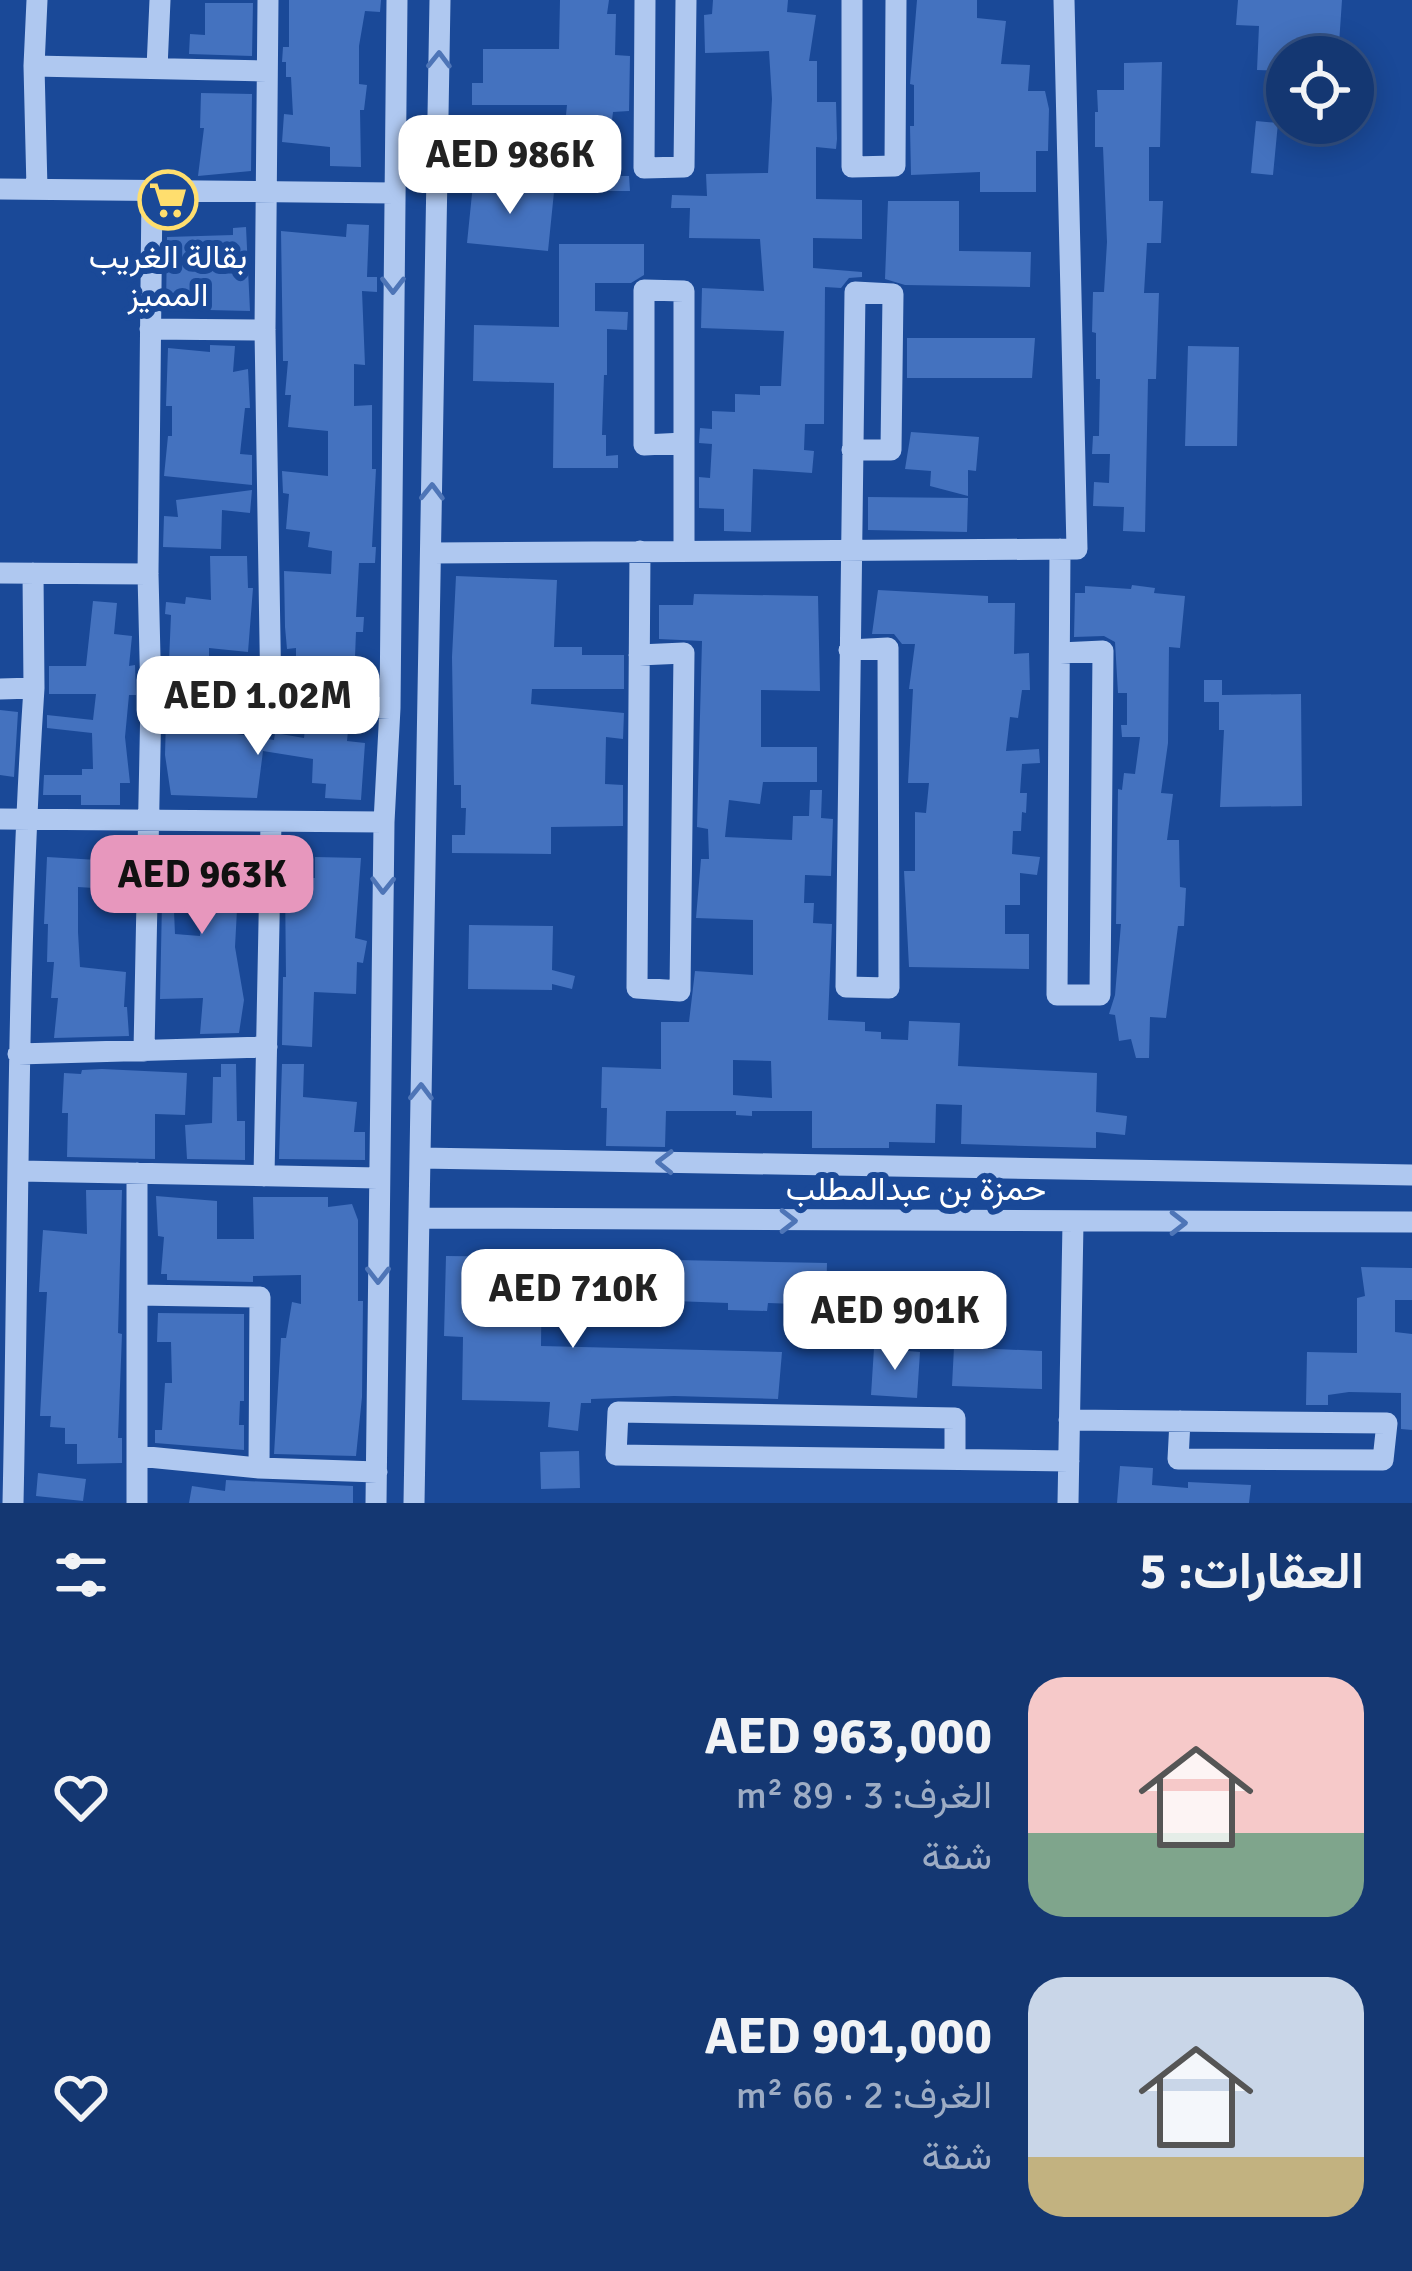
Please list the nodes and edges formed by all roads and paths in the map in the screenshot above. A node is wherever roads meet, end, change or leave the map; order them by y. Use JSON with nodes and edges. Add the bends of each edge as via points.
{"nodes":[{"id":1,"x":37,"y":0,"type":"edge"},
{"id":2,"x":160,"y":0,"type":"edge"},
{"id":3,"x":268,"y":0,"type":"edge"},
{"id":4,"x":397,"y":0,"type":"edge"},
{"id":5,"x":440,"y":0,"type":"edge"},
{"id":6,"x":645,"y":0,"type":"edge"},
{"id":7,"x":686,"y":0,"type":"edge"},
{"id":8,"x":852,"y":0,"type":"edge"},
{"id":9,"x":896,"y":0,"type":"edge"},
{"id":10,"x":1064,"y":0,"type":"edge"},
{"id":11,"x":34,"y":66,"type":"junction"},
{"id":12,"x":157,"y":68,"type":"junction"},
{"id":13,"x":267,"y":71,"type":"junction"},
{"id":14,"x":0,"y":189,"type":"edge"},
{"id":15,"x":37,"y":189,"type":"junction"},
{"id":16,"x":152,"y":191,"type":"junction"},
{"id":17,"x":266,"y":192,"type":"junction"},
{"id":18,"x":394,"y":193,"type":"junction"},
{"id":19,"x":151,"y":328,"type":"junction"},
{"id":20,"x":266,"y":330,"type":"junction"},
{"id":21,"x":684,"y":443,"type":"junction"},
{"id":22,"x":852,"y":450,"type":"junction"},
{"id":23,"x":1060,"y":549,"type":"junction"},
{"id":24,"x":850,"y":550,"type":"junction"},
{"id":25,"x":640,"y":551,"type":"junction"},
{"id":26,"x":684,"y":551,"type":"junction"},
{"id":27,"x":431,"y":553,"type":"junction"},
{"id":28,"x":0,"y":573,"type":"edge"},
{"id":29,"x":33,"y":573,"type":"junction"},
{"id":30,"x":148,"y":574,"type":"junction"},
{"id":31,"x":850,"y":650,"type":"junction"},
{"id":32,"x":1060,"y":653,"type":"junction"},
{"id":33,"x":639,"y":656,"type":"junction"},
{"id":34,"x":0,"y":688,"type":"edge"},
{"id":35,"x":34,"y":688,"type":"junction"},
{"id":36,"x":151,"y":699,"type":"junction"},
{"id":37,"x":271,"y":704,"type":"junction"},
{"id":38,"x":390,"y":708,"type":"junction"},
{"id":39,"x":0,"y":819,"type":"edge"},
{"id":40,"x":25,"y":819,"type":"junction"},
{"id":41,"x":146,"y":820,"type":"junction"},
{"id":42,"x":271,"y":822,"type":"junction"},
{"id":43,"x":384,"y":822,"type":"junction"},
{"id":44,"x":267,"y":1047,"type":"junction"},
{"id":45,"x":144,"y":1051,"type":"junction"},
{"id":46,"x":18,"y":1054,"type":"junction"},
{"id":47,"x":420,"y":1158,"type":"junction"},
{"id":48,"x":20,"y":1171,"type":"junction"},
{"id":49,"x":137,"y":1173,"type":"junction"},
{"id":50,"x":1412,"y":1175,"type":"edge"},
{"id":51,"x":264,"y":1176,"type":"junction"},
{"id":52,"x":378,"y":1178,"type":"junction"},
{"id":53,"x":419,"y":1218,"type":"junction"},
{"id":54,"x":1072,"y":1222,"type":"junction"},
{"id":55,"x":1412,"y":1222,"type":"edge"},
{"id":56,"x":138,"y":1295,"type":"junction"},
{"id":57,"x":1069,"y":1420,"type":"junction"},
{"id":58,"x":1180,"y":1421,"type":"junction"},
{"id":59,"x":137,"y":1456,"type":"junction"},
{"id":60,"x":955,"y":1459,"type":"junction"},
{"id":61,"x":1069,"y":1461,"type":"junction"},
{"id":62,"x":259,"y":1468,"type":"junction"},
{"id":63,"x":377,"y":1472,"type":"junction"},
{"id":64,"x":14,"y":1503,"type":"edge"},
{"id":65,"x":136,"y":1503,"type":"edge"},
{"id":66,"x":376,"y":1503,"type":"edge"},
{"id":67,"x":414,"y":1503,"type":"edge"},
{"id":68,"x":1068,"y":1503,"type":"edge"}],
"edges":[{"from":1,"to":11,"type":"street"},
{"from":2,"to":12,"type":"street"},
{"from":3,"to":13,"type":"street"},
{"from":4,"to":18,"type":"street"},
{"from":27,"to":5,"type":"street","one_way":true},
{"from":6,"to":7,"type":"street","via":[[644,168],[684,167]]},
{"from":8,"to":9,"type":"street","via":[[852,167],[896,166]]},
{"from":10,"to":23,"type":"street","via":[[1076,549]]},
{"from":11,"to":12,"type":"street"},
{"from":11,"to":15,"type":"street"},
{"from":12,"to":13,"type":"street"},
{"from":13,"to":17,"type":"street"},
{"from":14,"to":15,"type":"street"},
{"from":15,"to":16,"type":"street"},
{"from":16,"to":17,"type":"street"},
{"from":16,"to":19,"type":"street"},
{"from":17,"to":18,"type":"street"},
{"from":17,"to":20,"type":"street"},
{"from":18,"to":38,"type":"street","one_way":true},
{"from":19,"to":20,"type":"street"},
{"from":19,"to":30,"type":"street"},
{"from":20,"to":37,"type":"street"},
{"from":21,"to":21,"type":"street","via":[[684,291],[644,290],[644,446]]},
{"from":21,"to":26,"type":"street"},
{"from":22,"to":22,"type":"street","via":[[891,450],[893,294],[855,292]]},
{"from":22,"to":24,"type":"street"},
{"from":23,"to":24,"type":"street"},
{"from":23,"to":32,"type":"street"},
{"from":24,"to":26,"type":"street"},
{"from":24,"to":31,"type":"street"},
{"from":25,"to":26,"type":"street"},
{"from":25,"to":27,"type":"street"},
{"from":25,"to":33,"type":"street"},
{"from":47,"to":27,"type":"street","one_way":true},
{"from":28,"to":29,"type":"street"},
{"from":29,"to":30,"type":"street"},
{"from":29,"to":35,"type":"street"},
{"from":30,"to":36,"type":"street"},
{"from":31,"to":31,"type":"street","via":[[846,987],[889,988],[888,648]]},
{"from":32,"to":32,"type":"street","via":[[1058,994],[1100,995],[1103,651]]},
{"from":33,"to":33,"type":"street","via":[[637,988],[680,991],[684,653]]},
{"from":34,"to":35,"type":"street"},
{"from":35,"to":40,"type":"street"},
{"from":36,"to":37,"type":"street"},
{"from":36,"to":41,"type":"street"},
{"from":37,"to":38,"type":"street"},
{"from":38,"to":43,"type":"street"},
{"from":39,"to":40,"type":"street"},
{"from":40,"to":41,"type":"street"},
{"from":40,"to":46,"type":"street"},
{"from":41,"to":42,"type":"street"},
{"from":41,"to":45,"type":"street"},
{"from":42,"to":43,"type":"street"},
{"from":42,"to":44,"type":"street"},
{"from":43,"to":52,"type":"street","one_way":true},
{"from":44,"to":45,"type":"street"},
{"from":44,"to":51,"type":"street"},
{"from":45,"to":46,"type":"street"},
{"from":46,"to":48,"type":"street"},
{"from":50,"to":47,"type":"street","name":"حمزة بن عبدالمطلب","one_way":true},
{"from":47,"to":53,"type":"street"},
{"from":48,"to":49,"type":"street"},
{"from":48,"to":64,"type":"street"},
{"from":49,"to":51,"type":"street"},
{"from":49,"to":56,"type":"street"},
{"from":51,"to":52,"type":"street"},
{"from":52,"to":63,"type":"street","one_way":true},
{"from":53,"to":54,"type":"street","name":"حمزة بن عبدالمطلب","one_way":true},
{"from":53,"to":67,"type":"street"},
{"from":54,"to":55,"type":"street","name":"حمزة بن عبدالمطلب","one_way":true},
{"from":54,"to":57,"type":"street"},
{"from":56,"to":59,"type":"street"},
{"from":56,"to":62,"type":"street","via":[[260,1297]]},
{"from":57,"to":58,"type":"street"},
{"from":57,"to":61,"type":"street"},
{"from":58,"to":58,"type":"street","via":[[1387,1423],[1383,1460],[1178,1459]]},
{"from":59,"to":62,"type":"street"},
{"from":59,"to":65,"type":"street"},
{"from":60,"to":60,"type":"street","via":[[616,1455],[618,1412],[955,1418]]},
{"from":60,"to":61,"type":"street"},
{"from":61,"to":68,"type":"street"},
{"from":62,"to":63,"type":"street"},
{"from":63,"to":66,"type":"street"}]}
